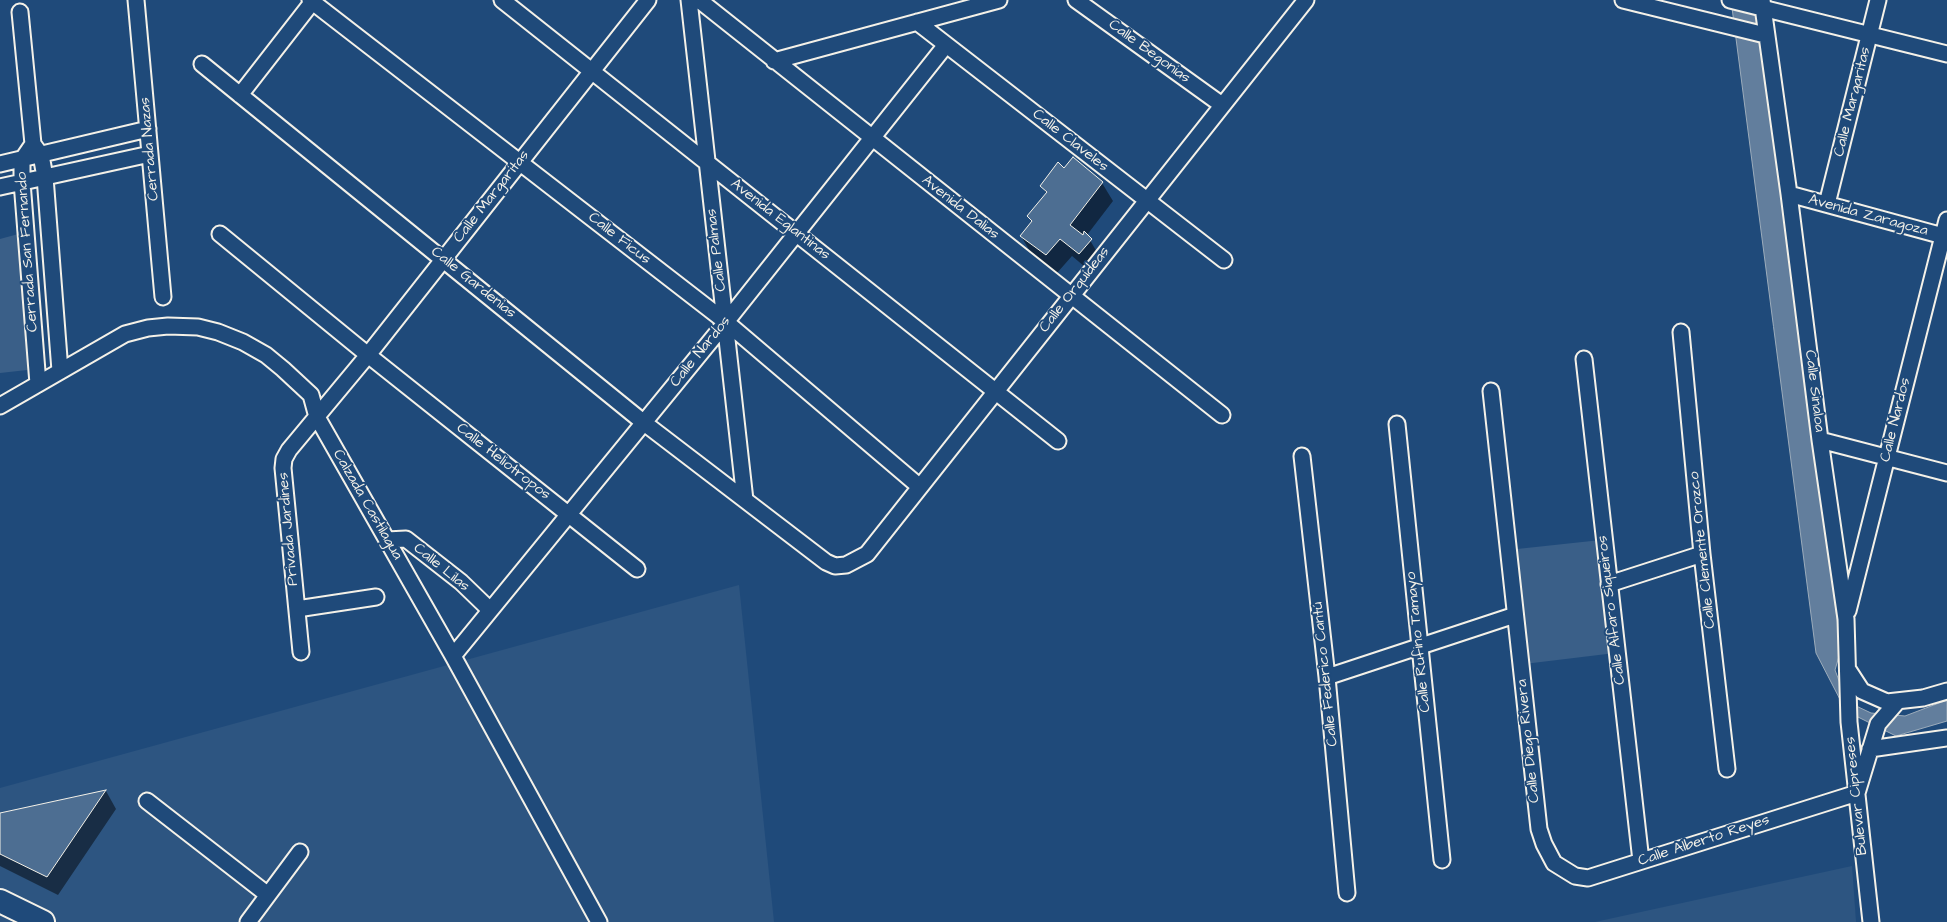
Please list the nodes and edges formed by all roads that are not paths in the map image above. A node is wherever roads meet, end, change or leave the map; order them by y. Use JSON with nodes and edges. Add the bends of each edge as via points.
{"nodes":[{"id":1,"x":136,"y":0,"type":"edge"},
{"id":2,"x":502,"y":0,"type":"edge"},
{"id":3,"x":648,"y":0,"type":"edge"},
{"id":4,"x":689,"y":0,"type":"edge"},
{"id":5,"x":698,"y":0,"type":"edge"},
{"id":6,"x":999,"y":0,"type":"edge"},
{"id":7,"x":1076,"y":0,"type":"edge"},
{"id":8,"x":1306,"y":0,"type":"edge"},
{"id":9,"x":1623,"y":0,"type":"edge"},
{"id":10,"x":1730,"y":0,"type":"edge"},
{"id":11,"x":1878,"y":0,"type":"edge"},
{"id":12,"x":313,"y":1,"type":"edge"},
{"id":13,"x":1762,"y":4,"type":"edge"},
{"id":14,"x":20,"y":12,"type":"dead end"},
{"id":15,"x":917,"y":22,"type":"junction"},
{"id":16,"x":1765,"y":35,"type":"junction"},
{"id":17,"x":1870,"y":35,"type":"junction"},
{"id":18,"x":946,"y":45,"type":"junction"},
{"id":19,"x":1947,"y":54,"type":"edge"},
{"id":20,"x":774,"y":61,"type":"junction"},
{"id":21,"x":202,"y":64,"type":"dead end"},
{"id":22,"x":592,"y":71,"type":"junction"},
{"id":23,"x":240,"y":95,"type":"junction"},
{"id":24,"x":1222,"y":105,"type":"junction"},
{"id":25,"x":148,"y":129,"type":"junction"},
{"id":26,"x":872,"y":138,"type":"junction"},
{"id":27,"x":37,"y":150,"type":"junction"},
{"id":28,"x":150,"y":154,"type":"junction"},
{"id":29,"x":22,"y":160,"type":"junction"},
{"id":30,"x":520,"y":162,"type":"junction"},
{"id":31,"x":706,"y":162,"type":"junction"},
{"id":32,"x":0,"y":164,"type":"edge"},
{"id":33,"x":45,"y":177,"type":"junction"},
{"id":34,"x":22,"y":182,"type":"junction"},
{"id":35,"x":0,"y":187,"type":"edge"},
{"id":36,"x":1789,"y":194,"type":"junction"},
{"id":37,"x":1147,"y":200,"type":"junction"},
{"id":38,"x":1827,"y":204,"type":"junction"},
{"id":39,"x":1947,"y":220,"type":"edge"},
{"id":40,"x":796,"y":233,"type":"junction"},
{"id":41,"x":220,"y":234,"type":"dead end"},
{"id":42,"x":1945,"y":237,"type":"edge"},
{"id":43,"x":444,"y":259,"type":"junction"},
{"id":44,"x":1224,"y":260,"type":"dead end"},
{"id":45,"x":1071,"y":296,"type":"junction"},
{"id":46,"x":163,"y":297,"type":"dead end"},
{"id":47,"x":726,"y":322,"type":"junction"},
{"id":48,"x":1681,"y":332,"type":"dead end"},
{"id":49,"x":368,"y":355,"type":"junction"},
{"id":50,"x":1584,"y":359,"type":"dead end"},
{"id":51,"x":60,"y":371,"type":"junction"},
{"id":52,"x":38,"y":384,"type":"junction"},
{"id":53,"x":996,"y":391,"type":"junction"},
{"id":54,"x":1491,"y":391,"type":"dead end"},
{"id":55,"x":0,"y":406,"type":"edge"},
{"id":56,"x":1222,"y":415,"type":"dead end"},
{"id":57,"x":317,"y":417,"type":"junction"},
{"id":58,"x":643,"y":422,"type":"junction"},
{"id":59,"x":1396,"y":424,"type":"dead end"},
{"id":60,"x":1820,"y":440,"type":"junction"},
{"id":61,"x":1058,"y":441,"type":"dead end"},
{"id":62,"x":1302,"y":456,"type":"dead end"},
{"id":63,"x":1887,"y":457,"type":"junction"},
{"id":64,"x":1947,"y":473,"type":"edge"},
{"id":65,"x":920,"y":487,"type":"junction"},
{"id":66,"x":746,"y":500,"type":"junction"},
{"id":67,"x":568,"y":514,"type":"junction"},
{"id":68,"x":388,"y":540,"type":"junction"},
{"id":69,"x":1702,"y":554,"type":"junction"},
{"id":70,"x":835,"y":566,"type":"joint"},
{"id":71,"x":637,"y":569,"type":"dead end"},
{"id":72,"x":1609,"y":584,"type":"junction"},
{"id":73,"x":376,"y":597,"type":"dead end"},
{"id":74,"x":297,"y":608,"type":"junction"},
{"id":75,"x":490,"y":610,"type":"junction"},
{"id":76,"x":1516,"y":615,"type":"junction"},
{"id":77,"x":1846,"y":619,"type":"junction"},
{"id":78,"x":1419,"y":647,"type":"junction"},
{"id":79,"x":301,"y":652,"type":"dead end"},
{"id":80,"x":453,"y":656,"type":"junction"},
{"id":81,"x":1848,"y":670,"type":"junction"},
{"id":82,"x":1327,"y":677,"type":"junction"},
{"id":83,"x":1947,"y":691,"type":"edge"},
{"id":84,"x":1892,"y":707,"type":"junction"},
{"id":85,"x":1947,"y":738,"type":"edge"},
{"id":86,"x":1872,"y":742,"type":"junction"},
{"id":87,"x":1727,"y":769,"type":"dead end"},
{"id":88,"x":1857,"y":793,"type":"junction"},
{"id":89,"x":147,"y":801,"type":"dead end"},
{"id":90,"x":300,"y":852,"type":"dead end"},
{"id":91,"x":1442,"y":860,"type":"dead end"},
{"id":92,"x":1641,"y":861,"type":"junction"},
{"id":93,"x":1554,"y":862,"type":"joint"},
{"id":94,"x":1347,"y":893,"type":"dead end"},
{"id":95,"x":268,"y":894,"type":"junction"},
{"id":96,"x":0,"y":901,"type":"edge"},
{"id":97,"x":43,"y":922,"type":"edge"},
{"id":98,"x":248,"y":922,"type":"edge"},
{"id":99,"x":598,"y":922,"type":"edge"},
{"id":100,"x":1870,"y":922,"type":"edge"}],
"edges":[{"from":1,"to":25,"type":"street","name":"Cerrada Nazas"},
{"from":2,"to":22,"type":"street","name":"Avenida Eglantinas"},
{"from":3,"to":22,"type":"street","name":"Calle Margaritas"},
{"from":4,"to":31,"type":"street","name":"Calle Palmas"},
{"from":5,"to":20,"type":"street","name":"Avenida Dalias"},
{"from":6,"to":15,"type":"street"},
{"from":7,"to":24,"type":"street","name":"Calle Begonias"},
{"from":8,"to":24,"type":"street","name":"Calle Orquídeas"},
{"from":9,"to":16,"type":"street"},
{"from":10,"to":13,"type":"street"},
{"from":11,"to":17,"type":"street","name":"Calle Margaritas"},
{"from":12,"to":23,"type":"street"},
{"from":12,"to":30,"type":"street","name":"Calle Ficus"},
{"from":13,"to":16,"type":"street","name":"Calle Sinaloa"},
{"from":13,"to":17,"type":"street"},
{"from":14,"to":27,"type":"street"},
{"from":15,"to":18,"type":"street","name":"Calle Claveles"},
{"from":15,"to":20,"type":"street"},
{"from":16,"to":36,"type":"street","name":"Calle Sinaloa"},
{"from":17,"to":19,"type":"street"},
{"from":17,"to":38,"type":"street","name":"Calle Margaritas"},
{"from":18,"to":26,"type":"street","name":"Calle Nardos"},
{"from":18,"to":37,"type":"street","name":"Calle Claveles"},
{"from":20,"to":26,"type":"street","name":"Avenida Dalias"},
{"from":21,"to":23,"type":"street","name":"Calle Gardenias"},
{"from":22,"to":30,"type":"street","name":"Calle Margaritas"},
{"from":22,"to":31,"type":"street","name":"Avenida Eglantinas"},
{"from":23,"to":43,"type":"street","name":"Calle Gardenias"},
{"from":24,"to":37,"type":"street","name":"Calle Orquídeas"},
{"from":25,"to":27,"type":"street"},
{"from":25,"to":28,"type":"street","name":"Cerrada Nazas"},
{"from":26,"to":40,"type":"street","name":"Calle Nardos"},
{"from":26,"to":45,"type":"street","name":"Avenida Dalias"},
{"from":27,"to":29,"type":"street","name":"Cerrada San Fernando"},
{"from":27,"to":33,"type":"street","name":"Cerrada San Fernando"},
{"from":28,"to":33,"type":"street"},
{"from":28,"to":46,"type":"street","name":"Cerrada Nazas"},
{"from":29,"to":32,"type":"street"},
{"from":29,"to":34,"type":"street","name":"Cerrada San Fernando"},
{"from":30,"to":43,"type":"street","name":"Calle Margaritas"},
{"from":30,"to":47,"type":"street","name":"Calle Ficus"},
{"from":31,"to":40,"type":"street","name":"Avenida Eglantinas"},
{"from":31,"to":47,"type":"street","name":"Calle Palmas"},
{"from":33,"to":34,"type":"street"},
{"from":33,"to":51,"type":"street","name":"Cerrada San Fernando"},
{"from":34,"to":35,"type":"street"},
{"from":34,"to":52,"type":"street","name":"Cerrada San Fernando"},
{"from":36,"to":38,"type":"street","name":"Avenida Zaragoza"},
{"from":36,"to":60,"type":"street","name":"Calle Sinaloa"},
{"from":37,"to":44,"type":"street","name":"Calle Claveles"},
{"from":37,"to":45,"type":"street","name":"Calle Orquídeas"},
{"from":38,"to":42,"type":"street","name":"Avenida Zaragoza"},
{"from":39,"to":42,"type":"street","name":"Calle Nardos"},
{"from":40,"to":47,"type":"street","name":"Calle Nardos"},
{"from":40,"to":53,"type":"street","name":"Avenida Eglantinas"},
{"from":41,"to":49,"type":"street","name":"Calle Heliotropos"},
{"from":42,"to":63,"type":"street","name":"Calle Nardos"},
{"from":43,"to":49,"type":"street","name":"Calle Margaritas"},
{"from":43,"to":58,"type":"street","name":"Calle Gardenias"},
{"from":45,"to":53,"type":"street","name":"Calle Orquídeas"},
{"from":45,"to":56,"type":"street","name":"Avenida Dalias"},
{"from":47,"to":58,"type":"street","name":"Calle Nardos"},
{"from":47,"to":65,"type":"street","name":"Calle Ficus"},
{"from":47,"to":66,"type":"street","name":"Calle Palmas"},
{"from":48,"to":69,"type":"street","name":"Calle Clemente Orozco"},
{"from":49,"to":57,"type":"street","name":"Calle Margaritas"},
{"from":49,"to":67,"type":"street","name":"Calle Heliotropos"},
{"from":50,"to":72,"type":"street","name":"Calle Alfaro Siqueiros"},
{"from":51,"to":52,"type":"street","name":"Calzada Castilagua"},
{"from":51,"to":57,"type":"street","name":"Calzada Castilagua","via":[[125,334],[154,327],[198,328],[235,338],[266,354],[311,395]]},
{"from":52,"to":55,"type":"street","name":"Calzada Castilagua"},
{"from":53,"to":61,"type":"street","name":"Avenida Eglantinas"},
{"from":53,"to":65,"type":"street","name":"Calle Orquídeas"},
{"from":54,"to":76,"type":"street","name":"Calle Diego Rivera"},
{"from":57,"to":68,"type":"street","name":"Calzada Castilagua"},
{"from":57,"to":74,"type":"street","name":"Privada Jardines","via":[[289,450],[283,468]]},
{"from":58,"to":66,"type":"street","name":"Calle Gardenias"},
{"from":58,"to":67,"type":"street","name":"Calle Nardos"},
{"from":59,"to":78,"type":"street","name":"Calle Rufino Tamayo"},
{"from":60,"to":63,"type":"street"},
{"from":60,"to":77,"type":"street","name":"Calle Sinaloa"},
{"from":62,"to":82,"type":"street","name":"Calle Federico Cantú"},
{"from":63,"to":64,"type":"street"},
{"from":63,"to":77,"type":"street","name":"Calle Nardos"},
{"from":65,"to":70,"type":"street","name":"Calle Orquídeas","via":[[867,554],[846,565]]},
{"from":66,"to":70,"type":"street","name":"Calle Gardenias"},
{"from":67,"to":71,"type":"street","name":"Calle Heliotropos"},
{"from":67,"to":75,"type":"street","name":"Calle Nardos"},
{"from":68,"to":75,"type":"street","name":"Calle Lilas","via":[[406,538]]},
{"from":68,"to":80,"type":"street","name":"Calzada Castilagua"},
{"from":69,"to":72,"type":"street"},
{"from":69,"to":87,"type":"street","name":"Calle Clemente Orozco"},
{"from":72,"to":92,"type":"street","name":"Calle Alfaro Siqueiros"},
{"from":73,"to":74,"type":"street"},
{"from":74,"to":79,"type":"street","name":"Privada Jardines"},
{"from":75,"to":80,"type":"street","name":"Calle Nardos"},
{"from":76,"to":78,"type":"street"},
{"from":76,"to":93,"type":"street","name":"Calle Diego Rivera","via":[[1539,829]]},
{"from":77,"to":81,"type":"street","name":"Calle Sinaloa"},
{"from":78,"to":82,"type":"street"},
{"from":78,"to":91,"type":"street","name":"Calle Rufino Tamayo"},
{"from":80,"to":99,"type":"street","name":"Calzada Castilagua"},
{"from":81,"to":84,"type":"street","via":[[1862,691]]},
{"from":81,"to":88,"type":"street","name":"Bulevar Cipreses","via":[[1849,722]]},
{"from":82,"to":94,"type":"street","name":"Calle Federico Cantú"},
{"from":83,"to":84,"type":"street"},
{"from":84,"to":86,"type":"street","via":[[1878,724]]},
{"from":85,"to":86,"type":"street"},
{"from":86,"to":88,"type":"street"},
{"from":88,"to":92,"type":"street","name":"Calle Alberto Reyes"},
{"from":88,"to":100,"type":"street","name":"Bulevar Cipreses"},
{"from":89,"to":95,"type":"street"},
{"from":90,"to":95,"type":"street"},
{"from":92,"to":93,"type":"street","name":"Calle Alberto Reyes","via":[[1588,878],[1575,876]]},
{"from":95,"to":98,"type":"street"},
{"from":96,"to":97,"type":"highway"}]}
